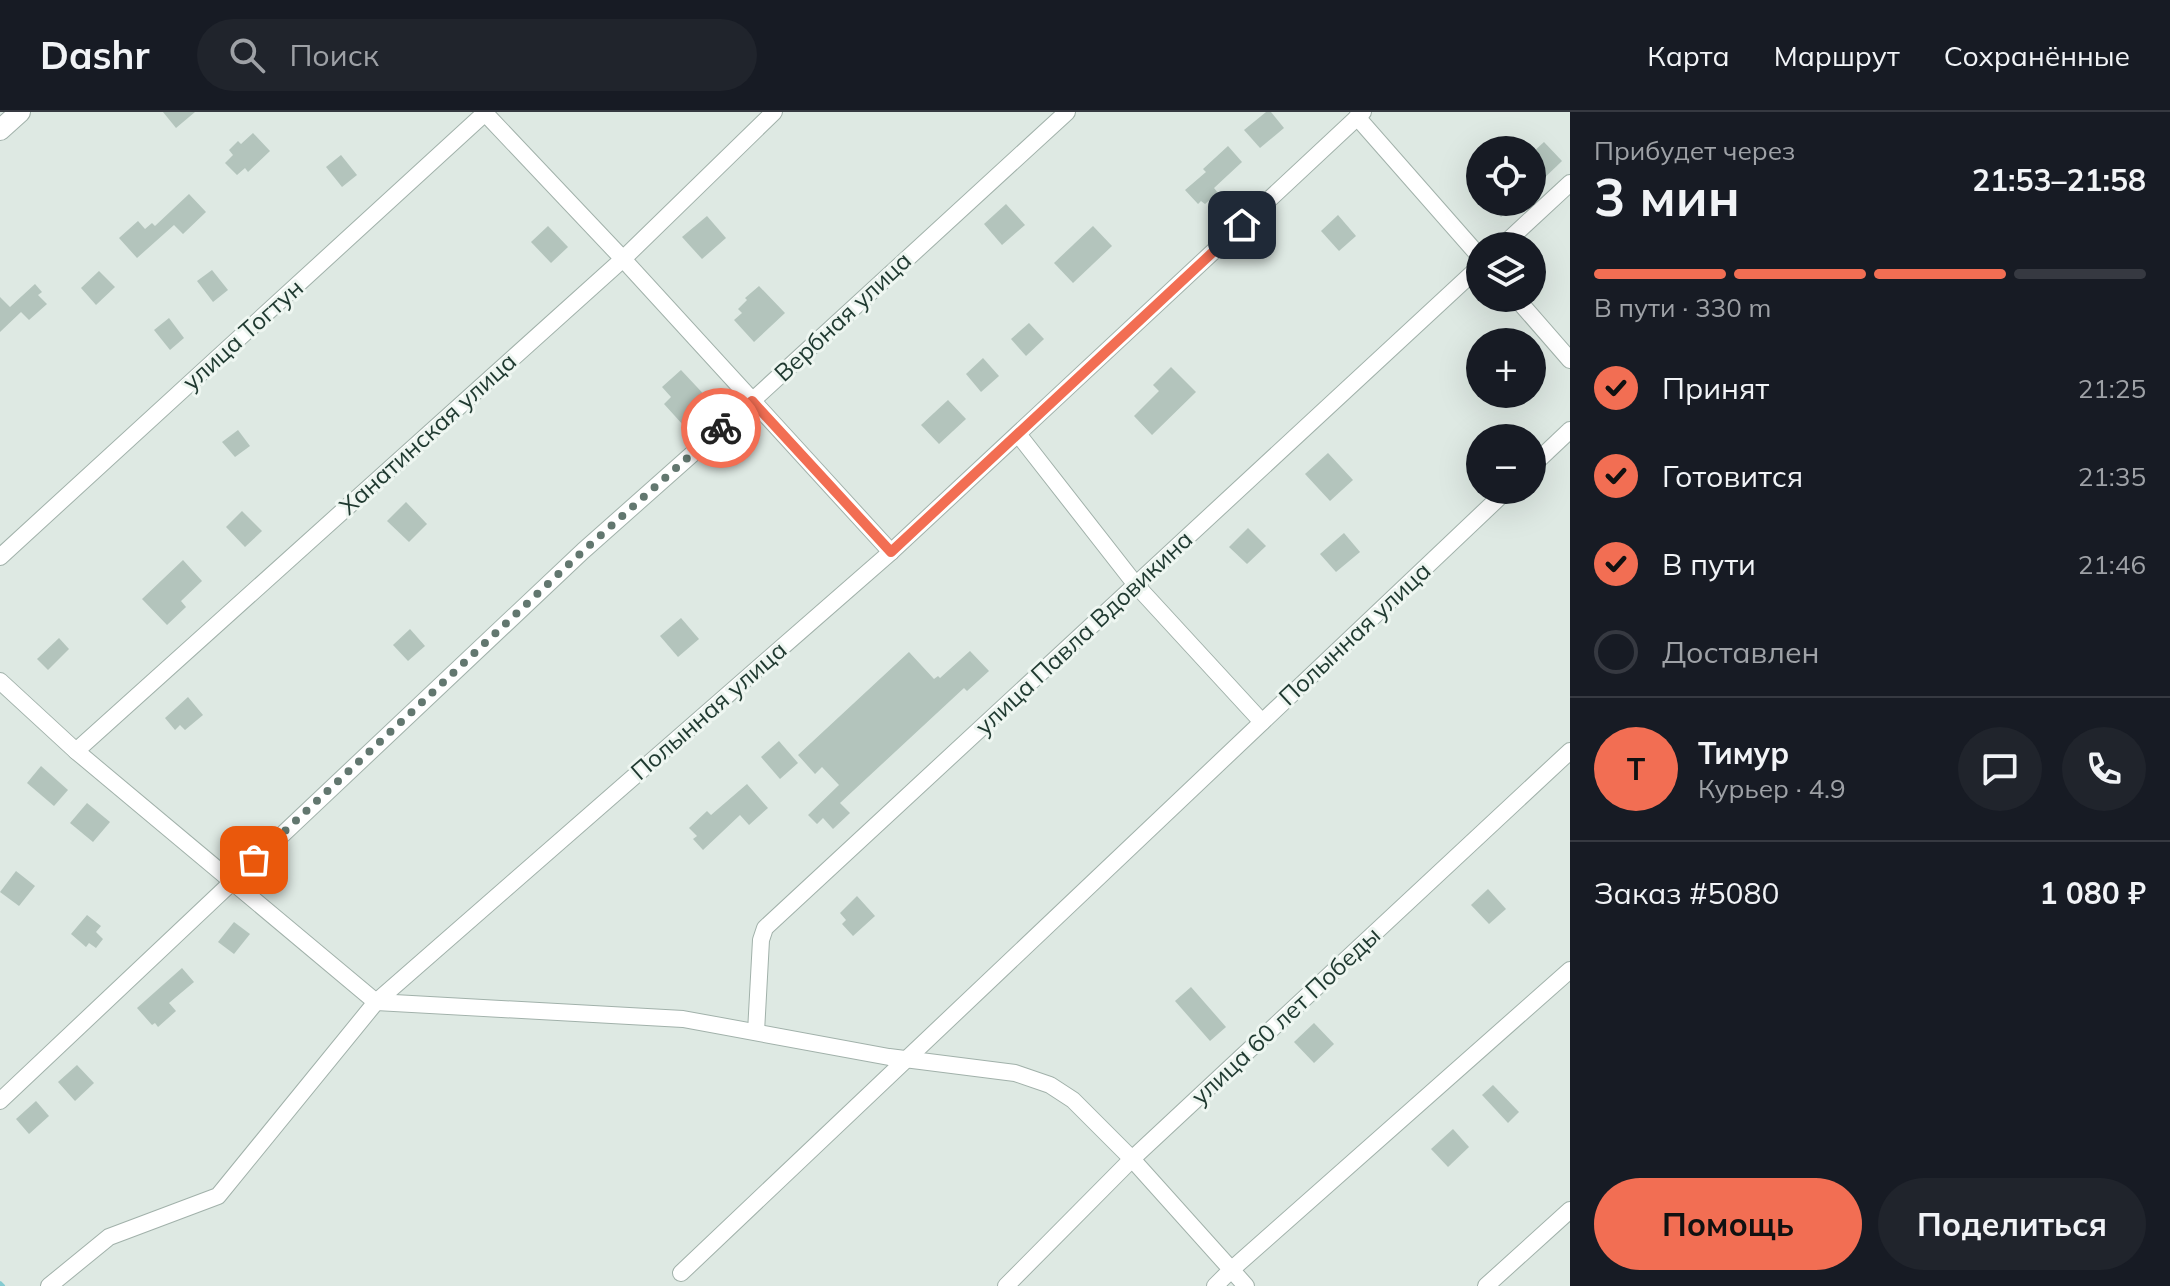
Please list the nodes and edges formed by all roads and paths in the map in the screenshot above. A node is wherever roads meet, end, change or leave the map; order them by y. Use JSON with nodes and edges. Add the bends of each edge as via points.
{"nodes":[{"id":1,"x":20,"y":112,"type":"edge"},
{"id":2,"x":485,"y":112,"type":"edge"},
{"id":3,"x":774,"y":112,"type":"edge"},
{"id":4,"x":1067,"y":112,"type":"edge"},
{"id":5,"x":1360,"y":115,"type":"edge"},
{"id":6,"x":0,"y":130,"type":"edge"},
{"id":7,"x":1570,"y":183,"type":"edge"},
{"id":8,"x":1517,"y":232,"type":"edge"},
{"id":9,"x":1466,"y":240,"type":"edge"},
{"id":10,"x":623,"y":259,"type":"junction"},
{"id":11,"x":1466,"y":279,"type":"edge"},
{"id":12,"x":1528,"y":312,"type":"edge"},
{"id":13,"x":1570,"y":360,"type":"edge"},
{"id":14,"x":752,"y":401,"type":"junction"},
{"id":15,"x":1570,"y":430,"type":"edge"},
{"id":16,"x":1018,"y":434,"type":"junction"},
{"id":17,"x":1546,"y":453,"type":"edge"},
{"id":18,"x":1492,"y":504,"type":"edge"},
{"id":19,"x":891,"y":552,"type":"junction"},
{"id":20,"x":0,"y":557,"type":"edge"},
{"id":21,"x":1136,"y":585,"type":"junction"},
{"id":22,"x":0,"y":681,"type":"edge"},
{"id":23,"x":1262,"y":722,"type":"junction"},
{"id":24,"x":76,"y":751,"type":"junction"},
{"id":25,"x":1570,"y":751,"type":"edge"},
{"id":26,"x":232,"y":881,"type":"junction"},
{"id":27,"x":1570,"y":970,"type":"edge"},
{"id":28,"x":376,"y":1002,"type":"junction"},
{"id":29,"x":756,"y":1032,"type":"junction"},
{"id":30,"x":906,"y":1059,"type":"junction"},
{"id":31,"x":0,"y":1101,"type":"edge"},
{"id":32,"x":1132,"y":1159,"type":"junction"},
{"id":33,"x":1570,"y":1210,"type":"edge"},
{"id":34,"x":1231,"y":1270,"type":"junction"},
{"id":35,"x":681,"y":1273,"type":"dead end"},
{"id":36,"x":49,"y":1286,"type":"edge"},
{"id":37,"x":1006,"y":1286,"type":"edge"},
{"id":38,"x":1215,"y":1286,"type":"edge"},
{"id":39,"x":1246,"y":1286,"type":"edge"},
{"id":40,"x":1486,"y":1286,"type":"edge"}],
"edges":[{"from":1,"to":6,"type":"street"},
{"from":2,"to":10,"type":"street"},
{"from":2,"to":20,"type":"street","name":"улица Тогтун"},
{"from":3,"to":10,"type":"street","name":"Ханатинская улица"},
{"from":4,"to":14,"type":"street","name":"Вербная улица"},
{"from":5,"to":9,"type":"street"},
{"from":5,"to":16,"type":"street","name":"Полынная улица"},
{"from":7,"to":8,"type":"street"},
{"from":10,"to":14,"type":"street"},
{"from":10,"to":24,"type":"street","name":"Ханатинская улица"},
{"from":11,"to":21,"type":"street","name":"улица Павла Вдовикина"},
{"from":12,"to":13,"type":"street"},
{"from":14,"to":19,"type":"street"},
{"from":14,"to":26,"type":"street","name":"Вербная улица","via":[[583,551]]},
{"from":15,"to":17,"type":"street"},
{"from":16,"to":19,"type":"street","name":"Полынная улица"},
{"from":16,"to":21,"type":"street"},
{"from":18,"to":23,"type":"street","name":"Полынная улица"},
{"from":19,"to":28,"type":"street","name":"Полынная улица"},
{"from":21,"to":23,"type":"street"},
{"from":21,"to":29,"type":"street","name":"улица Павла Вдовикина","via":[[765,928]]},
{"from":22,"to":24,"type":"street"},
{"from":23,"to":30,"type":"street","name":"Полынная улица"},
{"from":24,"to":26,"type":"street"},
{"from":25,"to":32,"type":"street","name":"улица 60 лет Победы"},
{"from":26,"to":28,"type":"street"},
{"from":26,"to":31,"type":"street","name":"Вербная улица"},
{"from":27,"to":34,"type":"street"},
{"from":28,"to":29,"type":"street","via":[[683,1019]]},
{"from":28,"to":36,"type":"street","name":"Полынная улица","via":[[218,1196],[109,1237]]},
{"from":29,"to":30,"type":"street"},
{"from":30,"to":32,"type":"street","via":[[1015,1073],[1050,1085],[1073,1100]]},
{"from":30,"to":35,"type":"street","name":"Полынная улица"},
{"from":32,"to":34,"type":"street"},
{"from":32,"to":37,"type":"street","name":"улица 60 лет Победы"},
{"from":33,"to":40,"type":"street"},
{"from":34,"to":38,"type":"street"},
{"from":34,"to":39,"type":"street"}]}
